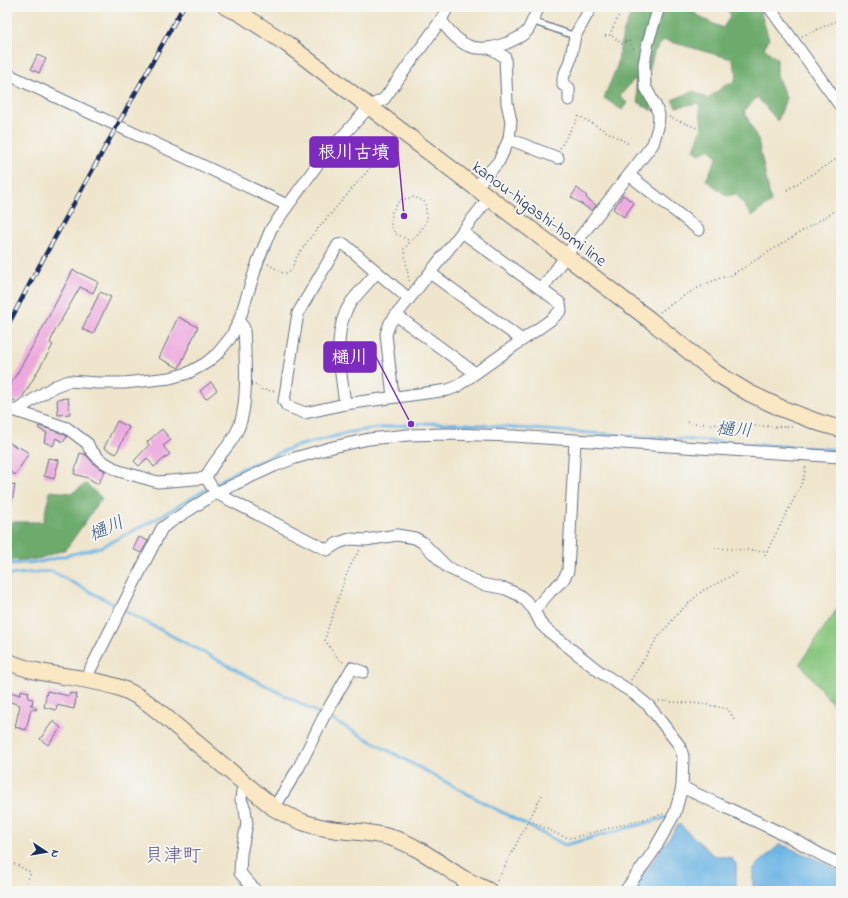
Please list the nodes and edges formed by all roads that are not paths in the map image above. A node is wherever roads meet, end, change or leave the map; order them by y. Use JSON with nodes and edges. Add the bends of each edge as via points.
{"nodes":[{"id":1,"x":226,"y":7,"type":"edge"},
{"id":2,"x":538,"y":7,"type":"edge"},
{"id":3,"x":591,"y":7,"type":"edge"},
{"id":4,"x":659,"y":7,"type":"edge"},
{"id":5,"x":769,"y":7,"type":"edge"},
{"id":6,"x":443,"y":11,"type":"edge"},
{"id":7,"x":532,"y":21,"type":"junction"},
{"id":8,"x":575,"y":36,"type":"junction"},
{"id":9,"x":490,"y":48,"type":"junction"},
{"id":10,"x":7,"y":74,"type":"edge"},
{"id":11,"x":569,"y":100,"type":"dead end"},
{"id":12,"x":370,"y":106,"type":"junction"},
{"id":13,"x":841,"y":108,"type":"edge"},
{"id":14,"x":509,"y":139,"type":"junction"},
{"id":15,"x":555,"y":157,"type":"road end"},
{"id":16,"x":629,"y":174,"type":"junction"},
{"id":17,"x":475,"y":188,"type":"junction"},
{"id":18,"x":489,"y":198,"type":"junction"},
{"id":19,"x":287,"y":205,"type":"junction"},
{"id":20,"x":699,"y":230,"type":"dead end"},
{"id":21,"x":462,"y":232,"type":"junction"},
{"id":22,"x":566,"y":256,"type":"junction"},
{"id":23,"x":377,"y":272,"type":"junction"},
{"id":24,"x":430,"y":273,"type":"junction"},
{"id":25,"x":542,"y":290,"type":"junction"},
{"id":26,"x":410,"y":297,"type":"junction"},
{"id":27,"x":396,"y":315,"type":"junction"},
{"id":28,"x":239,"y":321,"type":"junction"},
{"id":29,"x":522,"y":340,"type":"junction"},
{"id":30,"x":475,"y":373,"type":"junction"},
{"id":31,"x":393,"y":397,"type":"junction"},
{"id":32,"x":345,"y":404,"type":"junction"},
{"id":33,"x":12,"y":409,"type":"edge"},
{"id":34,"x":841,"y":429,"type":"edge"},
{"id":35,"x":575,"y":441,"type":"junction"},
{"id":36,"x":841,"y":458,"type":"edge"},
{"id":37,"x":207,"y":479,"type":"junction"},
{"id":38,"x":216,"y":492,"type":"junction"},
{"id":39,"x":534,"y":610,"type":"junction"},
{"id":40,"x":7,"y":661,"type":"edge"},
{"id":41,"x":363,"y":672,"type":"dead end"},
{"id":42,"x":85,"y":680,"type":"junction"},
{"id":43,"x":249,"y":787,"type":"junction"},
{"id":44,"x":682,"y":787,"type":"junction"},
{"id":45,"x":274,"y":808,"type":"junction"},
{"id":46,"x":841,"y":864,"type":"edge"},
{"id":47,"x":461,"y":885,"type":"edge"},
{"id":48,"x":492,"y":888,"type":"edge"},
{"id":49,"x":256,"y":891,"type":"edge"},
{"id":50,"x":625,"y":891,"type":"edge"}],
"edges":[{"from":1,"to":12,"type":"main road","name":"kanou-higashi-homi line","via":[[240,13],[287,44]]},
{"from":2,"to":7,"type":"street"},
{"from":3,"to":8,"type":"street"},
{"from":4,"to":16,"type":"street","via":[[644,64],[645,86],[658,114],[658,127],[653,144]]},
{"from":5,"to":13,"type":"street"},
{"from":6,"to":9,"type":"street","via":[[451,34],[464,44],[479,49]]},
{"from":6,"to":12,"type":"street","via":[[384,99]]},
{"from":7,"to":8,"type":"lane"},
{"from":7,"to":9,"type":"street","via":[[528,31],[516,39]]},
{"from":8,"to":11,"type":"street","via":[[563,81],[563,85],[569,88]]},
{"from":9,"to":14,"type":"street","via":[[505,57],[507,103],[511,121]]},
{"from":10,"to":19,"type":"street"},
{"from":12,"to":17,"type":"main road","name":"kanou-higashi-homi line"},
{"from":12,"to":19,"type":"street","via":[[320,161]]},
{"from":14,"to":15,"type":"street"},
{"from":14,"to":17,"type":"street","via":[[499,161]]},
{"from":16,"to":20,"type":"street"},
{"from":16,"to":22,"type":"street"},
{"from":17,"to":18,"type":"main road","name":"kanou-higashi-homi line"},
{"from":18,"to":21,"type":"street"},
{"from":18,"to":22,"type":"main road","name":"kanou-higashi-homi line"},
{"from":19,"to":28,"type":"street","via":[[271,229]]},
{"from":21,"to":24,"type":"street"},
{"from":21,"to":25,"type":"street"},
{"from":22,"to":25,"type":"street"},
{"from":22,"to":34,"type":"main road","name":"kanou-higashi-homi line","via":[[716,373],[783,409]]},
{"from":23,"to":26,"type":"street"},
{"from":23,"to":32,"type":"street","via":[[351,302],[341,325],[338,339]]},
{"from":23,"to":32,"type":"street","via":[[344,244],[338,245],[298,313],[284,401],[287,406],[305,413]]},
{"from":24,"to":26,"type":"street"},
{"from":24,"to":29,"type":"street"},
{"from":25,"to":29,"type":"street","via":[[560,303],[561,310]]},
{"from":26,"to":27,"type":"street"},
{"from":27,"to":30,"type":"street"},
{"from":27,"to":31,"type":"street","via":[[386,334]]},
{"from":28,"to":33,"type":"street","via":[[218,354],[188,373],[170,378],[124,383],[69,381]]},
{"from":28,"to":37,"type":"street","via":[[244,328],[245,375],[244,404],[239,429],[228,448],[210,467]]},
{"from":29,"to":30,"type":"street"},
{"from":30,"to":31,"type":"street","via":[[448,390]]},
{"from":31,"to":32,"type":"street"},
{"from":33,"to":37,"type":"street","via":[[67,428],[88,444],[100,460],[119,471],[158,482]]},
{"from":35,"to":36,"type":"street"},
{"from":35,"to":38,"type":"street","via":[[447,434],[369,439],[294,458]]},
{"from":35,"to":39,"type":"street","via":[[568,572]]},
{"from":37,"to":38,"type":"street"},
{"from":38,"to":39,"type":"street","via":[[327,550],[344,540],[366,540],[397,535],[414,538],[422,542],[448,567],[481,584],[506,589],[519,595]]},
{"from":38,"to":42,"type":"street","via":[[162,528]]},
{"from":39,"to":44,"type":"street","via":[[547,630],[648,706],[679,745],[683,756]]},
{"from":40,"to":42,"type":"main road","via":[[34,671]]},
{"from":41,"to":45,"type":"street","via":[[352,668]]},
{"from":42,"to":43,"type":"main road","via":[[121,688],[144,700]]},
{"from":43,"to":45,"type":"main road"},
{"from":43,"to":49,"type":"street","via":[[242,791],[241,800],[247,824],[240,873]]},
{"from":44,"to":46,"type":"street","via":[[784,834]]},
{"from":44,"to":50,"type":"street","via":[[675,814],[653,852]]},
{"from":45,"to":47,"type":"main road","via":[[306,824],[376,833],[394,838],[422,852]]},
{"from":47,"to":48,"type":"main road"}]}
